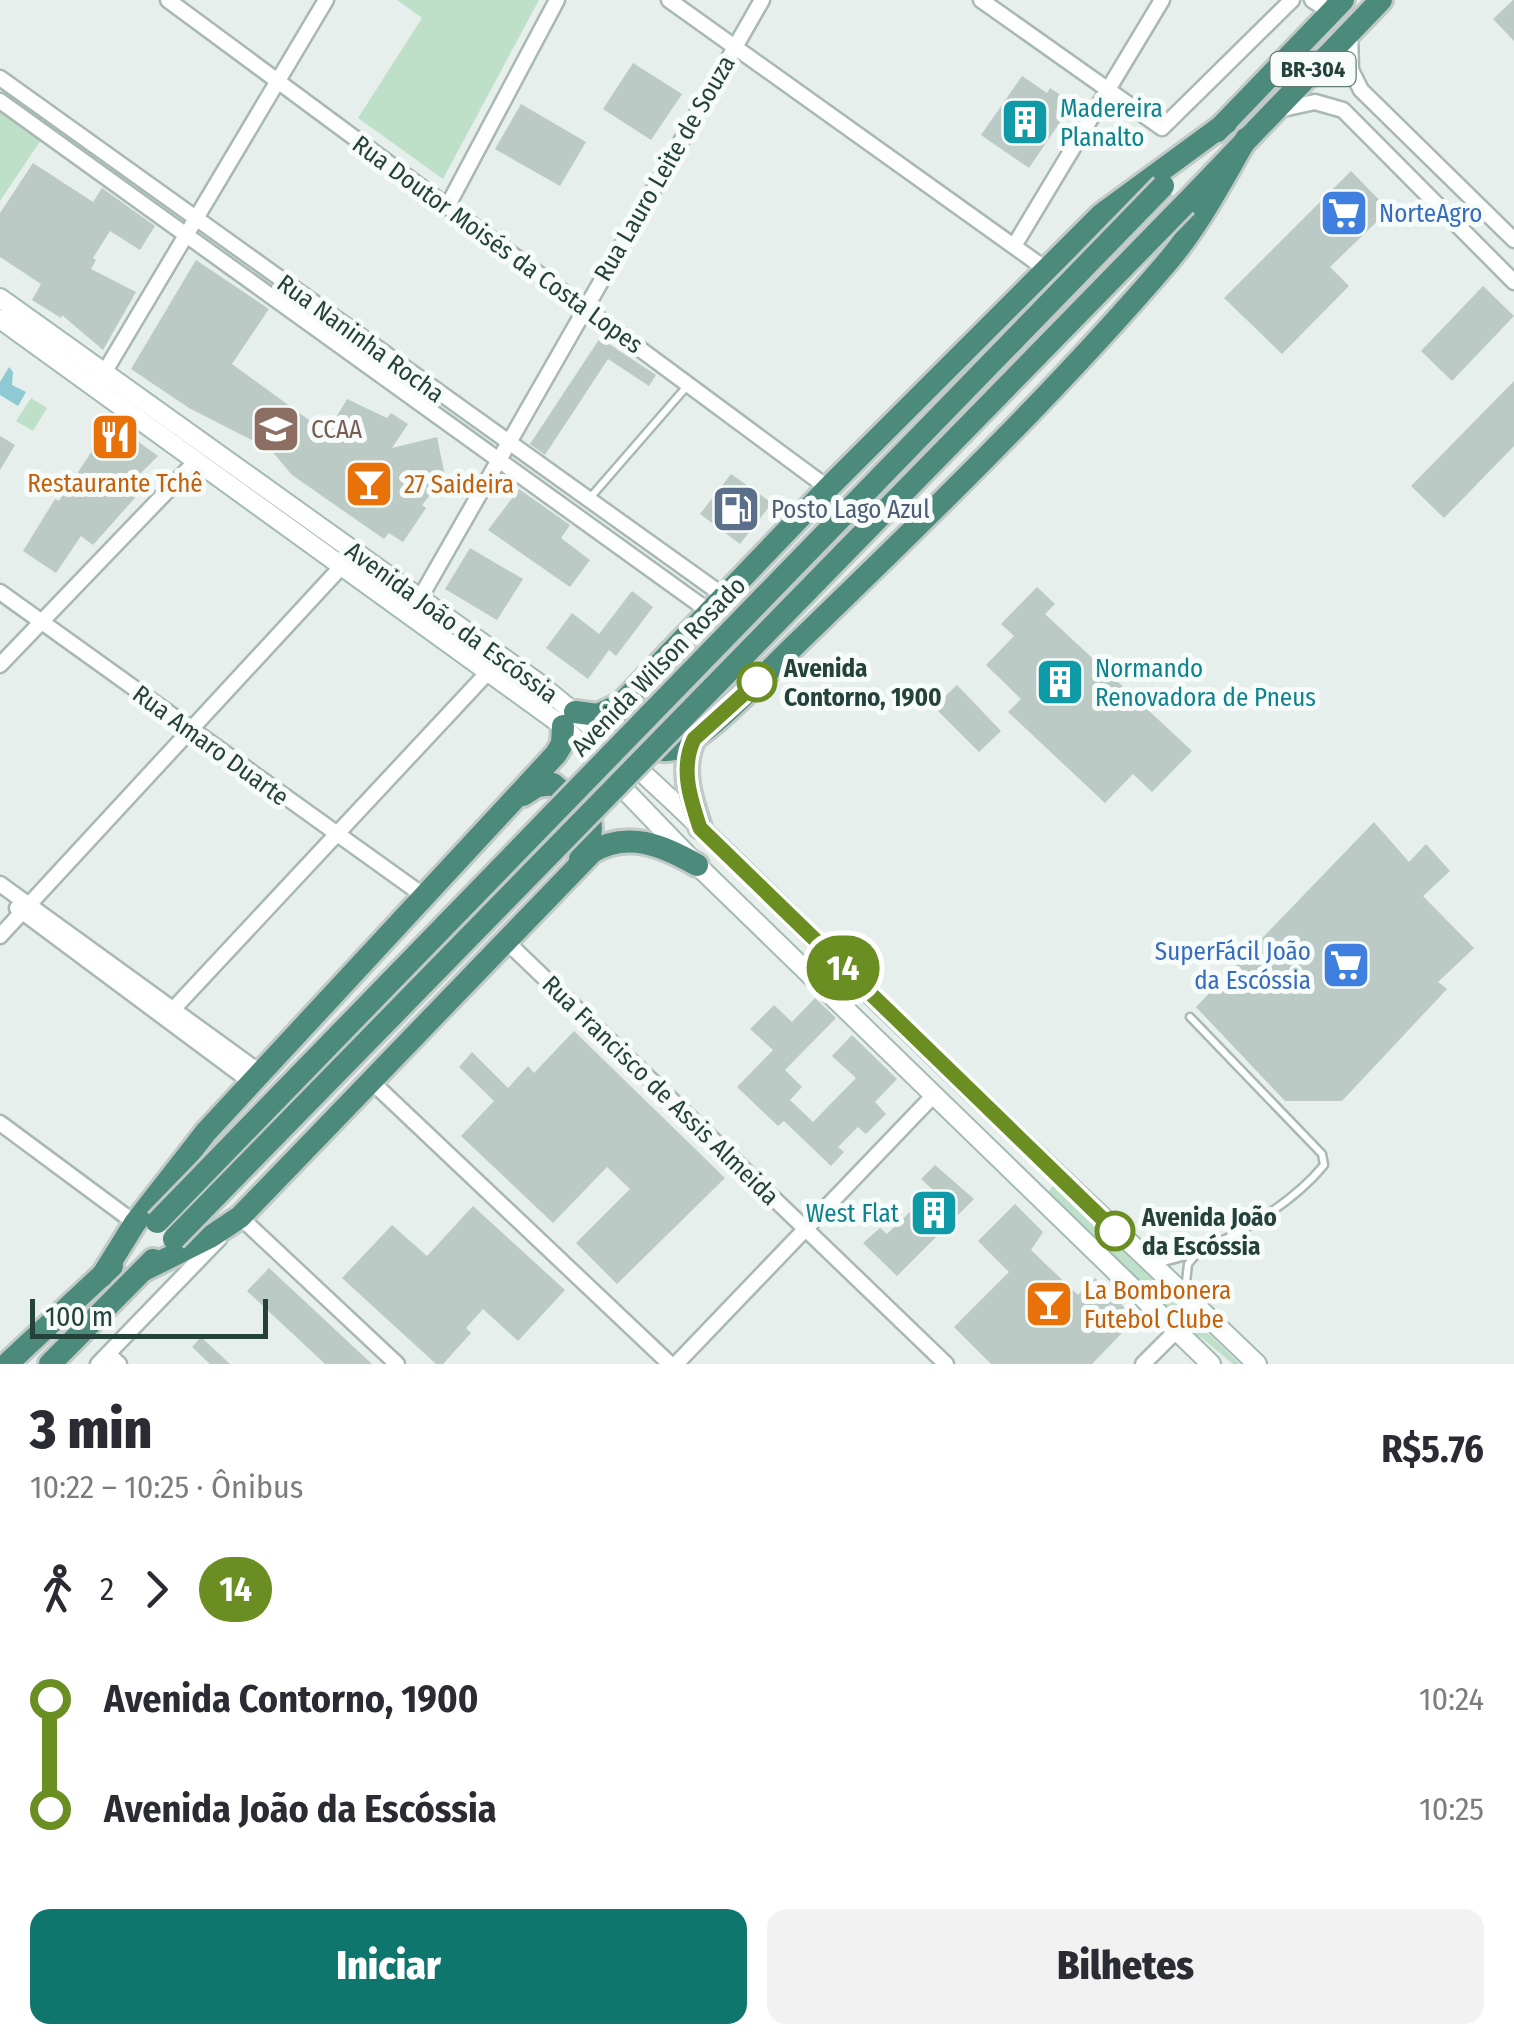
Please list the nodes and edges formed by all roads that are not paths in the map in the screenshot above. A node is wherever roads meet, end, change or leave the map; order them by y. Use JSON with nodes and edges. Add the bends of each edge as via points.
{"nodes":[{"id":1,"x":168,"y":0,"type":"edge"},
{"id":2,"x":326,"y":0,"type":"edge"},
{"id":3,"x":557,"y":0,"type":"edge"},
{"id":4,"x":669,"y":0,"type":"edge"},
{"id":5,"x":762,"y":0,"type":"edge"},
{"id":6,"x":981,"y":0,"type":"edge"},
{"id":7,"x":1162,"y":0,"type":"edge"},
{"id":8,"x":1292,"y":0,"type":"edge"},
{"id":9,"x":1380,"y":0,"type":"edge"},
{"id":10,"x":1329,"y":4,"type":"edge"},
{"id":11,"x":1350,"y":32,"type":"junction"},
{"id":12,"x":735,"y":45,"type":"junction"},
{"id":13,"x":0,"y":78,"type":"edge"},
{"id":14,"x":278,"y":81,"type":"junction"},
{"id":15,"x":1107,"y":92,"type":"junction"},
{"id":16,"x":0,"y":101,"type":"edge"},
{"id":17,"x":1272,"y":111,"type":"junction"},
{"id":18,"x":1226,"y":122,"type":"junction"},
{"id":19,"x":1246,"y":139,"type":"junction"},
{"id":20,"x":447,"y":207,"type":"junction"},
{"id":21,"x":196,"y":219,"type":"junction"},
{"id":22,"x":186,"y":235,"type":"junction"},
{"id":23,"x":1514,"y":240,"type":"edge"},
{"id":24,"x":1014,"y":246,"type":"junction"},
{"id":25,"x":1513,"y":256,"type":"edge"},
{"id":26,"x":1047,"y":270,"type":"junction"},
{"id":27,"x":1514,"y":279,"type":"edge"},
{"id":28,"x":0,"y":298,"type":"edge"},
{"id":29,"x":584,"y":308,"type":"junction"},
{"id":30,"x":0,"y":319,"type":"edge"},
{"id":31,"x":99,"y":381,"type":"junction"},
{"id":32,"x":688,"y":384,"type":"junction"},
{"id":33,"x":508,"y":443,"type":"junction"},
{"id":34,"x":499,"y":458,"type":"junction"},
{"id":35,"x":195,"y":462,"type":"junction"},
{"id":36,"x":828,"y":488,"type":"junction"},
{"id":37,"x":588,"y":500,"type":"junction"},
{"id":38,"x":342,"y":566,"type":"junction"},
{"id":39,"x":0,"y":592,"type":"edge"},
{"id":40,"x":420,"y":598,"type":"junction"},
{"id":41,"x":717,"y":604,"type":"junction"},
{"id":42,"x":42,"y":622,"type":"junction"},
{"id":43,"x":0,"y":665,"type":"edge"},
{"id":44,"x":490,"y":670,"type":"junction"},
{"id":45,"x":620,"y":704,"type":"junction"},
{"id":46,"x":569,"y":719,"type":"junction"},
{"id":47,"x":190,"y":730,"type":"junction"},
{"id":48,"x":694,"y":739,"type":"junction"},
{"id":49,"x":506,"y":806,"type":"junction"},
{"id":50,"x":700,"y":828,"type":"junction"},
{"id":51,"x":336,"y":834,"type":"junction"},
{"id":52,"x":697,"y":864,"type":"junction"},
{"id":53,"x":570,"y":874,"type":"junction"},
{"id":54,"x":0,"y":884,"type":"edge"},
{"id":55,"x":0,"y":896,"type":"edge"},
{"id":56,"x":424,"y":896,"type":"junction"},
{"id":57,"x":26,"y":908,"type":"junction"},
{"id":58,"x":0,"y":936,"type":"edge"},
{"id":59,"x":506,"y":941,"type":"junction"},
{"id":60,"x":833,"y":999,"type":"junction"},
{"id":61,"x":169,"y":1014,"type":"junction"},
{"id":62,"x":1190,"y":1017,"type":"dead end"},
{"id":63,"x":927,"y":1050,"type":"junction"},
{"id":64,"x":257,"y":1078,"type":"junction"},
{"id":65,"x":372,"y":1082,"type":"junction"},
{"id":66,"x":932,"y":1096,"type":"junction"},
{"id":67,"x":0,"y":1123,"type":"edge"},
{"id":68,"x":969,"y":1131,"type":"junction"},
{"id":69,"x":1052,"y":1170,"type":"junction"},
{"id":70,"x":240,"y":1217,"type":"junction"},
{"id":71,"x":146,"y":1222,"type":"junction"},
{"id":72,"x":806,"y":1228,"type":"junction"},
{"id":73,"x":1199,"y":1251,"type":"junction"},
{"id":74,"x":1149,"y":1264,"type":"junction"},
{"id":75,"x":144,"y":1270,"type":"junction"},
{"id":76,"x":1184,"y":1295,"type":"junction"},
{"id":77,"x":1176,"y":1332,"type":"junction"},
{"id":78,"x":1194,"y":1348,"type":"junction"},
{"id":79,"x":0,"y":1356,"type":"edge"},
{"id":80,"x":109,"y":1361,"type":"edge"},
{"id":81,"x":8,"y":1363,"type":"edge"},
{"id":82,"x":50,"y":1364,"type":"edge"},
{"id":83,"x":397,"y":1364,"type":"edge"},
{"id":84,"x":673,"y":1364,"type":"edge"},
{"id":85,"x":946,"y":1364,"type":"edge"},
{"id":86,"x":1143,"y":1364,"type":"edge"},
{"id":87,"x":1210,"y":1364,"type":"edge"},
{"id":88,"x":1225,"y":1364,"type":"edge"},
{"id":89,"x":1257,"y":1364,"type":"edge"}],
"edges":[{"from":1,"to":14,"type":"street","name":"Rua Doutor Moisés da Costa Lopes"},
{"from":2,"to":14,"type":"street"},
{"from":3,"to":20,"type":"street"},
{"from":4,"to":12,"type":"street"},
{"from":5,"to":12,"type":"street","name":"Rua Lauro Leite de Souza"},
{"from":6,"to":15,"type":"street"},
{"from":7,"to":15,"type":"street"},
{"from":8,"to":15,"type":"street","via":[[1162,128]]},
{"from":9,"to":11,"type":"highway","number":"BR-304"},
{"from":10,"to":18,"type":"highway","name":"Avenida Wilson Rosado","number":"BR-304"},
{"from":11,"to":17,"type":"highway","number":"BR-304"},
{"from":11,"to":23,"type":"street","via":[[1351,70],[1361,90]]},
{"from":12,"to":24,"type":"street"},
{"from":12,"to":29,"type":"street","name":"Rua Lauro Leite de Souza"},
{"from":13,"to":21,"type":"street","name":"Rua Naninha Rocha"},
{"from":14,"to":20,"type":"street","name":"Rua Doutor Moisés da Costa Lopes"},
{"from":14,"to":21,"type":"street"},
{"from":15,"to":24,"type":"street"},
{"from":16,"to":22,"type":"street","name":"Rua Naninha Rocha"},
{"from":17,"to":19,"type":"highway","number":"BR-304"},
{"from":17,"to":27,"type":"street","via":[[1315,102],[1343,110]]},
{"from":18,"to":26,"type":"highway","via":[[1102,214]]},
{"from":18,"to":71,"type":"highway","name":"Avenida Wilson Rosado","number":"BR-304","bridge":true},
{"from":19,"to":48,"type":"highway","via":[[1171,258],[1000,447]]},
{"from":19,"to":75,"type":"highway","number":"BR-304","bridge":true},
{"from":20,"to":29,"type":"street","name":"Rua Doutor Moisés da Costa Lopes"},
{"from":21,"to":22,"type":"street"},
{"from":21,"to":33,"type":"street","name":"Rua Naninha Rocha"},
{"from":22,"to":31,"type":"street"},
{"from":22,"to":34,"type":"street","name":"Rua Naninha Rocha"},
{"from":24,"to":26,"type":"street"},
{"from":25,"to":27,"type":"street","via":[[1508,266]]},
{"from":26,"to":36,"type":"highway"},
{"from":28,"to":31,"type":"main road","name":"Avenida João da Escóssia"},
{"from":29,"to":32,"type":"street","name":"Rua Doutor Moisés da Costa Lopes"},
{"from":29,"to":33,"type":"street","name":"Rua Lauro Leite de Souza"},
{"from":30,"to":31,"type":"main road","name":"Avenida João da Escóssia"},
{"from":31,"to":35,"type":"main road","name":"Avenida João da Escóssia"},
{"from":31,"to":40,"type":"main road","name":"Avenida João da Escóssia"},
{"from":32,"to":36,"type":"street","name":"Rua Doutor Moisés da Costa Lopes"},
{"from":32,"to":37,"type":"lane"},
{"from":33,"to":34,"type":"street","name":"Rua Lauro Leite de Souza"},
{"from":33,"to":37,"type":"street","name":"Rua Naninha Rocha"},
{"from":34,"to":40,"type":"street","name":"Rua Lauro Leite de Souza"},
{"from":34,"to":41,"type":"street","name":"Rua Naninha Rocha"},
{"from":35,"to":38,"type":"main road","name":"Avenida João da Escóssia"},
{"from":35,"to":42,"type":"street"},
{"from":36,"to":41,"type":"highway"},
{"from":37,"to":41,"type":"street","name":"Rua Naninha Rocha"},
{"from":38,"to":44,"type":"main road","name":"Avenida João da Escóssia"},
{"from":38,"to":47,"type":"street"},
{"from":39,"to":42,"type":"street","name":"Rua Amaro Duarte"},
{"from":40,"to":46,"type":"main road","name":"Avenida João da Escóssia"},
{"from":41,"to":45,"type":"highway"},
{"from":42,"to":43,"type":"street"},
{"from":42,"to":47,"type":"street","name":"Rua Amaro Duarte"},
{"from":44,"to":46,"type":"main road","name":"Avenida João da Escóssia"},
{"from":44,"to":51,"type":"street"},
{"from":45,"to":46,"type":"highway"},
{"from":45,"to":48,"type":"highway","via":[[619,718],[650,747],[668,750]]},
{"from":46,"to":49,"type":"highway","via":[[556,754]]},
{"from":46,"to":50,"type":"main road","name":"Avenida João da Escóssia"},
{"from":46,"to":52,"type":"main road","name":"Avenida João da Escóssia"},
{"from":47,"to":51,"type":"street","name":"Rua Amaro Duarte"},
{"from":47,"to":57,"type":"street"},
{"from":48,"to":50,"type":"highway","via":[[687,780]]},
{"from":49,"to":53,"type":"highway","via":[[553,784],[584,811],[593,824],[592,840]]},
{"from":49,"to":56,"type":"highway"},
{"from":50,"to":63,"type":"main road","name":"Avenida João da Escóssia"},
{"from":51,"to":56,"type":"street","name":"Rua Amaro Duarte"},
{"from":51,"to":61,"type":"street"},
{"from":52,"to":53,"type":"highway","via":[[664,846],[630,840],[604,845]]},
{"from":52,"to":60,"type":"main road","name":"Avenida João da Escóssia"},
{"from":53,"to":59,"type":"highway"},
{"from":54,"to":57,"type":"street"},
{"from":55,"to":57,"type":"street"},
{"from":56,"to":64,"type":"highway"},
{"from":57,"to":58,"type":"street"},
{"from":57,"to":61,"type":"street"},
{"from":59,"to":65,"type":"highway"},
{"from":59,"to":72,"type":"street","name":"Rua Francisco de Assis Almeida"},
{"from":60,"to":63,"type":"main road","via":[[848,987],[895,1032]]},
{"from":60,"to":66,"type":"main road","name":"Avenida João da Escóssia"},
{"from":61,"to":64,"type":"street"},
{"from":62,"to":73,"type":"lane","via":[[1324,1161],[1268,1215]]},
{"from":63,"to":69,"type":"main road","name":"Avenida João da Escóssia"},
{"from":64,"to":71,"type":"highway","via":[[206,1132]]},
{"from":65,"to":70,"type":"highway"},
{"from":65,"to":84,"type":"street"},
{"from":66,"to":68,"type":"main road","name":"Avenida João da Escóssia"},
{"from":66,"to":72,"type":"street"},
{"from":67,"to":71,"type":"street"},
{"from":68,"to":69,"type":"main road","via":[[1033,1179]]},
{"from":68,"to":77,"type":"main road","name":"Avenida João da Escóssia"},
{"from":69,"to":74,"type":"main road","name":"Avenida João da Escóssia"},
{"from":70,"to":75,"type":"highway"},
{"from":70,"to":80,"type":"street"},
{"from":70,"to":83,"type":"street"},
{"from":71,"to":81,"type":"highway","name":"Avenida Wilson Rosado","number":"BR-304","via":[[102,1276]]},
{"from":72,"to":84,"type":"street"},
{"from":72,"to":85,"type":"street","name":"Rua Francisco de Assis Almeida"},
{"from":73,"to":74,"type":"lane"},
{"from":73,"to":76,"type":"lane","via":[[1188,1264]]},
{"from":74,"to":76,"type":"main road","name":"Avenida João da Escóssia"},
{"from":75,"to":82,"type":"highway","number":"BR-304"},
{"from":76,"to":89,"type":"main road","name":"Avenida João da Escóssia"},
{"from":77,"to":78,"type":"main road","name":"Avenida João da Escóssia"},
{"from":77,"to":86,"type":"street"},
{"from":78,"to":87,"type":"main road","name":"Avenida João da Escóssia"},
{"from":78,"to":88,"type":"main road"},
{"from":79,"to":81,"type":"street"}]}
